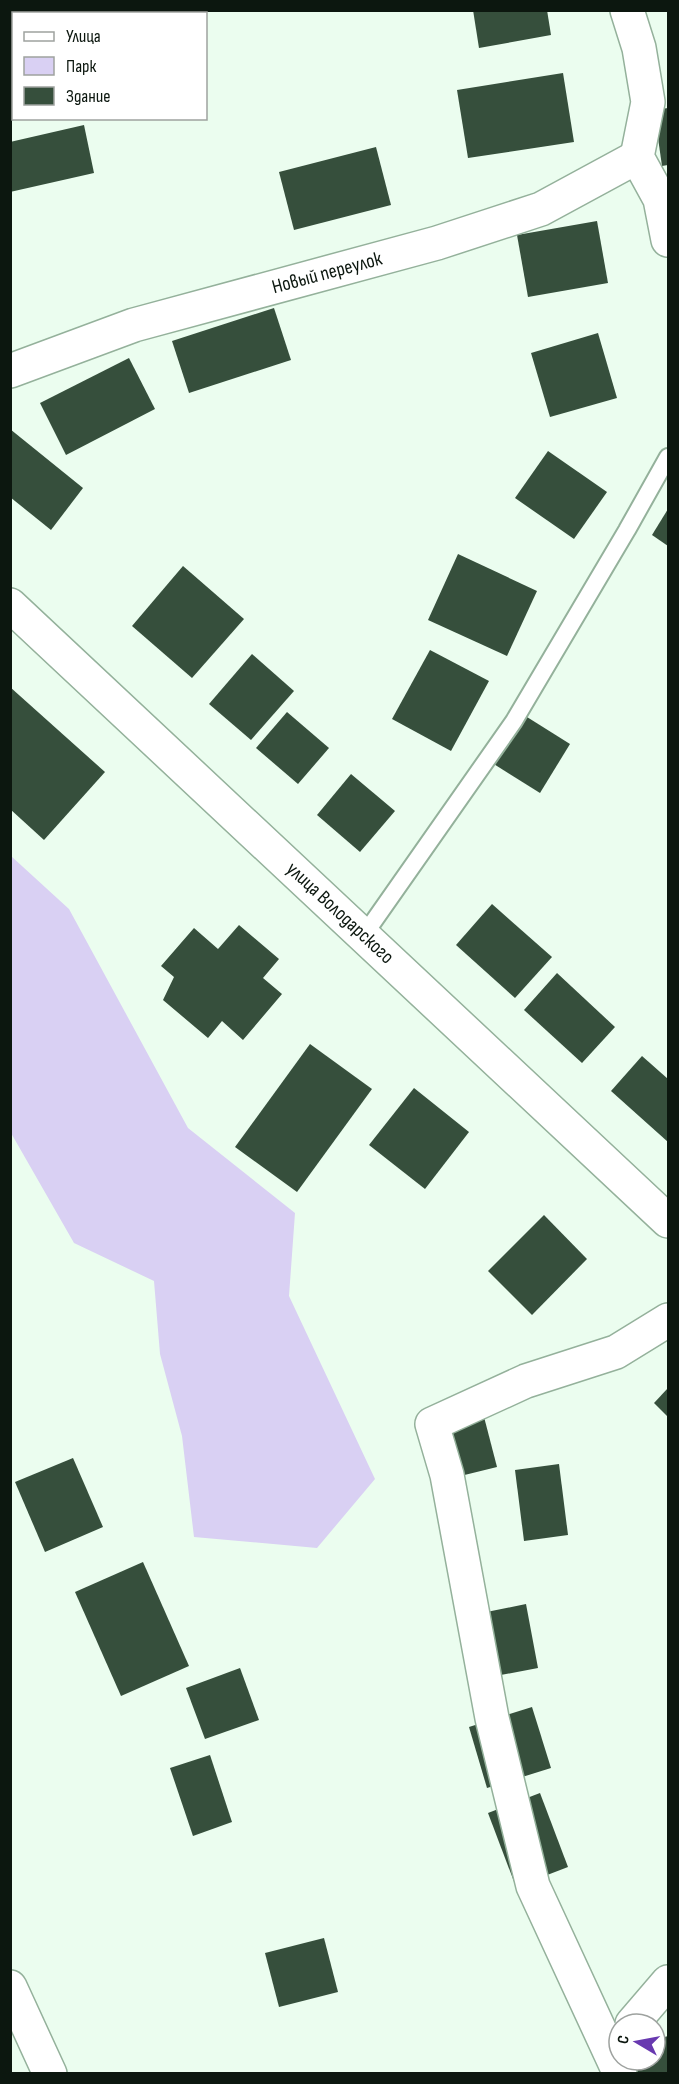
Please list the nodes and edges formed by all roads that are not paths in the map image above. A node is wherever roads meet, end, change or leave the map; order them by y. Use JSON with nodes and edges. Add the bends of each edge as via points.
{"nodes":[{"id":1,"x":627,"y":10,"type":"edge"},
{"id":2,"x":637,"y":157,"type":"junction"},
{"id":3,"x":669,"y":240,"type":"edge"},
{"id":4,"x":10,"y":371,"type":"edge"},
{"id":5,"x":669,"y":457,"type":"edge"},
{"id":6,"x":10,"y":605,"type":"edge"},
{"id":7,"x":364,"y":935,"type":"junction"},
{"id":8,"x":669,"y":1221,"type":"edge"},
{"id":9,"x":669,"y":1320,"type":"edge"},
{"id":10,"x":669,"y":1982,"type":"edge"},
{"id":11,"x":10,"y":1987,"type":"edge"},
{"id":12,"x":643,"y":2012,"type":"edge"},
{"id":13,"x":607,"y":2034,"type":"edge"},
{"id":14,"x":50,"y":2073,"type":"edge"}],
"edges":[{"from":1,"to":2,"type":"street","via":[[639,48],[648,102]]},
{"from":2,"to":3,"type":"street","via":[[660,199]]},
{"from":2,"to":4,"type":"street","name":"Новый переулок","via":[[541,209],[437,243],[134,325]]},
{"from":5,"to":7,"type":"lane","via":[[514,721]]},
{"from":6,"to":7,"type":"street","name":"улица Володарского"},
{"from":7,"to":8,"type":"street","name":"улица Володарского"},
{"from":9,"to":13,"type":"street","via":[[616,1352],[526,1381],[432,1424],[447,1475],[492,1718],[533,1886]]},
{"from":10,"to":12,"type":"street"},
{"from":11,"to":14,"type":"street"}]}
